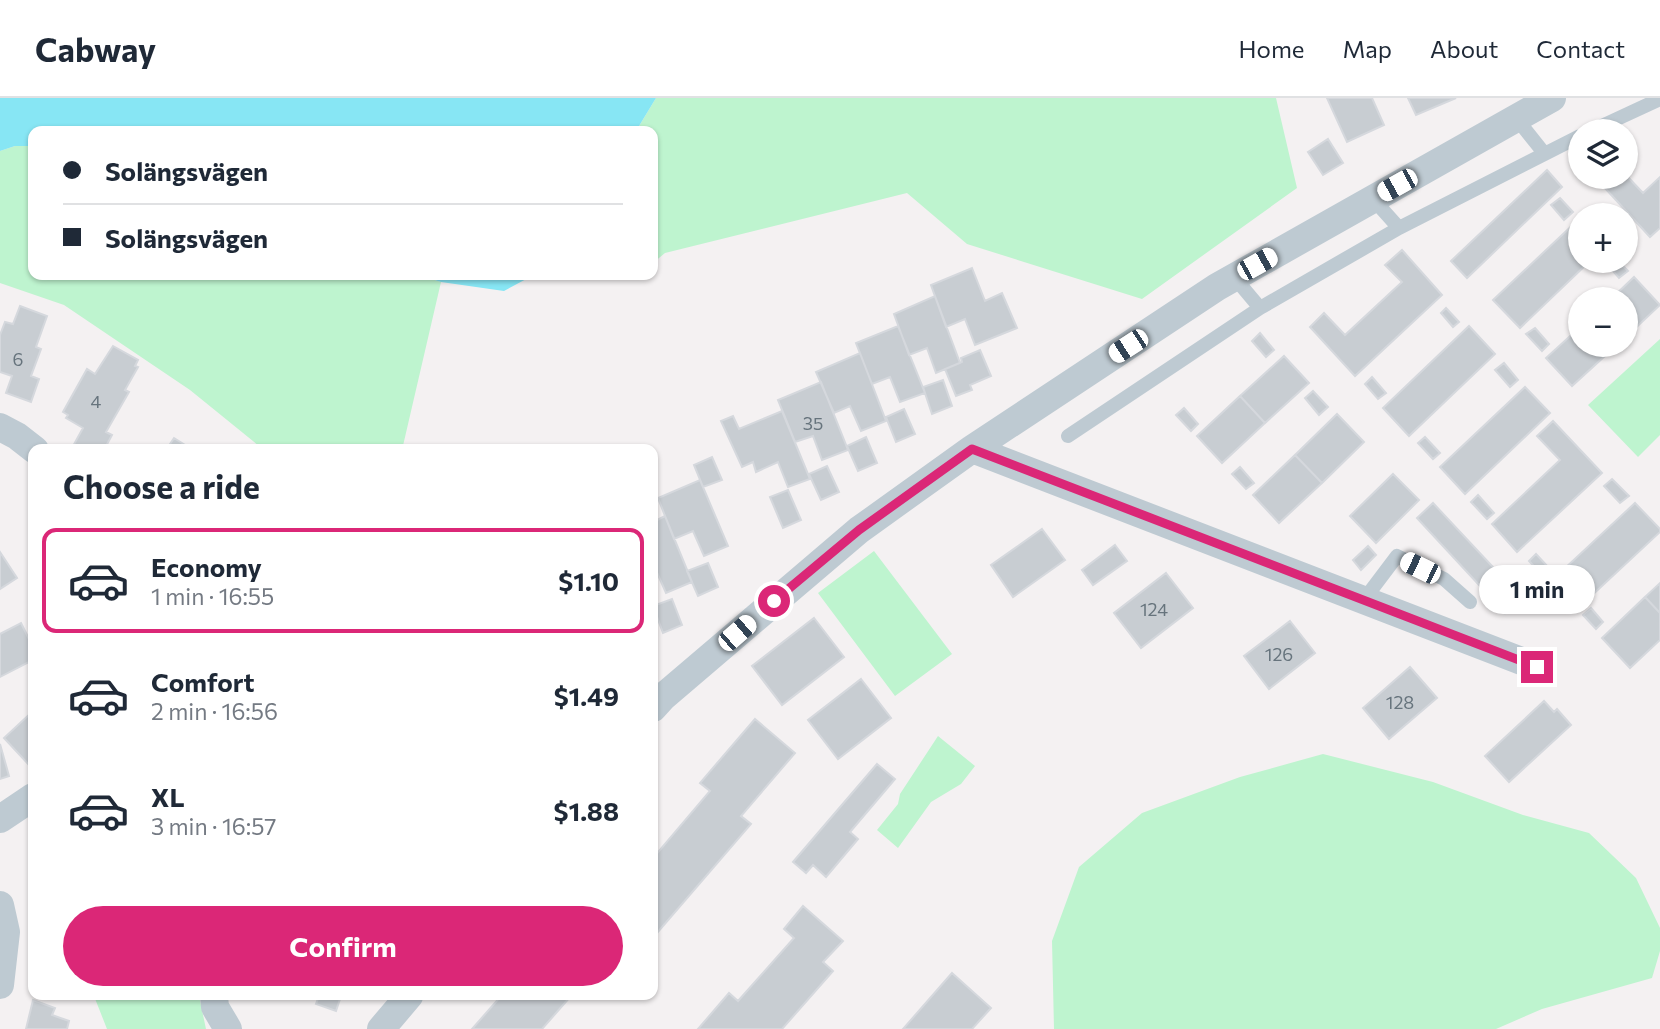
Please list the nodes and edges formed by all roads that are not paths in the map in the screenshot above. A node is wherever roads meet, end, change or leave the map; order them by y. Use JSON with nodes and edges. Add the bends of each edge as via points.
{"nodes":[{"id":1,"x":1552,"y":98,"type":"edge"},
{"id":2,"x":1660,"y":99,"type":"edge"},
{"id":3,"x":1516,"y":118,"type":"junction"},
{"id":4,"x":1617,"y":119,"type":"edge"},
{"id":5,"x":1568,"y":142,"type":"edge"},
{"id":6,"x":1544,"y":153,"type":"junction"},
{"id":7,"x":1373,"y":199,"type":"junction"},
{"id":8,"x":1399,"y":228,"type":"junction"},
{"id":9,"x":1234,"y":277,"type":"junction"},
{"id":10,"x":1260,"y":309,"type":"junction"},
{"id":11,"x":0,"y":427,"type":"edge"},
{"id":12,"x":1068,"y":436,"type":"dead end"},
{"id":13,"x":28,"y":445,"type":"edge"},
{"id":14,"x":972,"y":449,"type":"junction"},
{"id":15,"x":1363,"y":601,"type":"junction"},
{"id":16,"x":1470,"y":602,"type":"dead end"},
{"id":17,"x":1537,"y":667,"type":"dead end"},
{"id":18,"x":658,"y":702,"type":"edge"},
{"id":19,"x":28,"y":800,"type":"edge"},
{"id":20,"x":0,"y":820,"type":"edge"},
{"id":21,"x":0,"y":905,"type":"edge"},
{"id":22,"x":0,"y":985,"type":"edge"},
{"id":23,"x":214,"y":1000,"type":"edge"},
{"id":24,"x":407,"y":1000,"type":"edge"},
{"id":25,"x":228,"y":1029,"type":"edge"},
{"id":26,"x":382,"y":1029,"type":"edge"}],
"edges":[{"from":1,"to":3,"type":"street"},
{"from":2,"to":4,"type":"lane"},
{"from":3,"to":6,"type":"lane"},
{"from":3,"to":7,"type":"street"},
{"from":5,"to":6,"type":"lane"},
{"from":6,"to":8,"type":"lane"},
{"from":7,"to":8,"type":"lane"},
{"from":7,"to":9,"type":"street"},
{"from":8,"to":10,"type":"lane"},
{"from":9,"to":10,"type":"lane"},
{"from":9,"to":14,"type":"street"},
{"from":10,"to":12,"type":"lane"},
{"from":11,"to":13,"type":"street"},
{"from":14,"to":15,"type":"street"},
{"from":14,"to":18,"type":"street","via":[[859,530]]},
{"from":15,"to":16,"type":"lane","via":[[1397,556],[1444,579]]},
{"from":15,"to":17,"type":"street"},
{"from":19,"to":20,"type":"street"},
{"from":21,"to":22,"type":"street","via":[[6,932]]},
{"from":23,"to":25,"type":"street"},
{"from":24,"to":26,"type":"street"}]}
